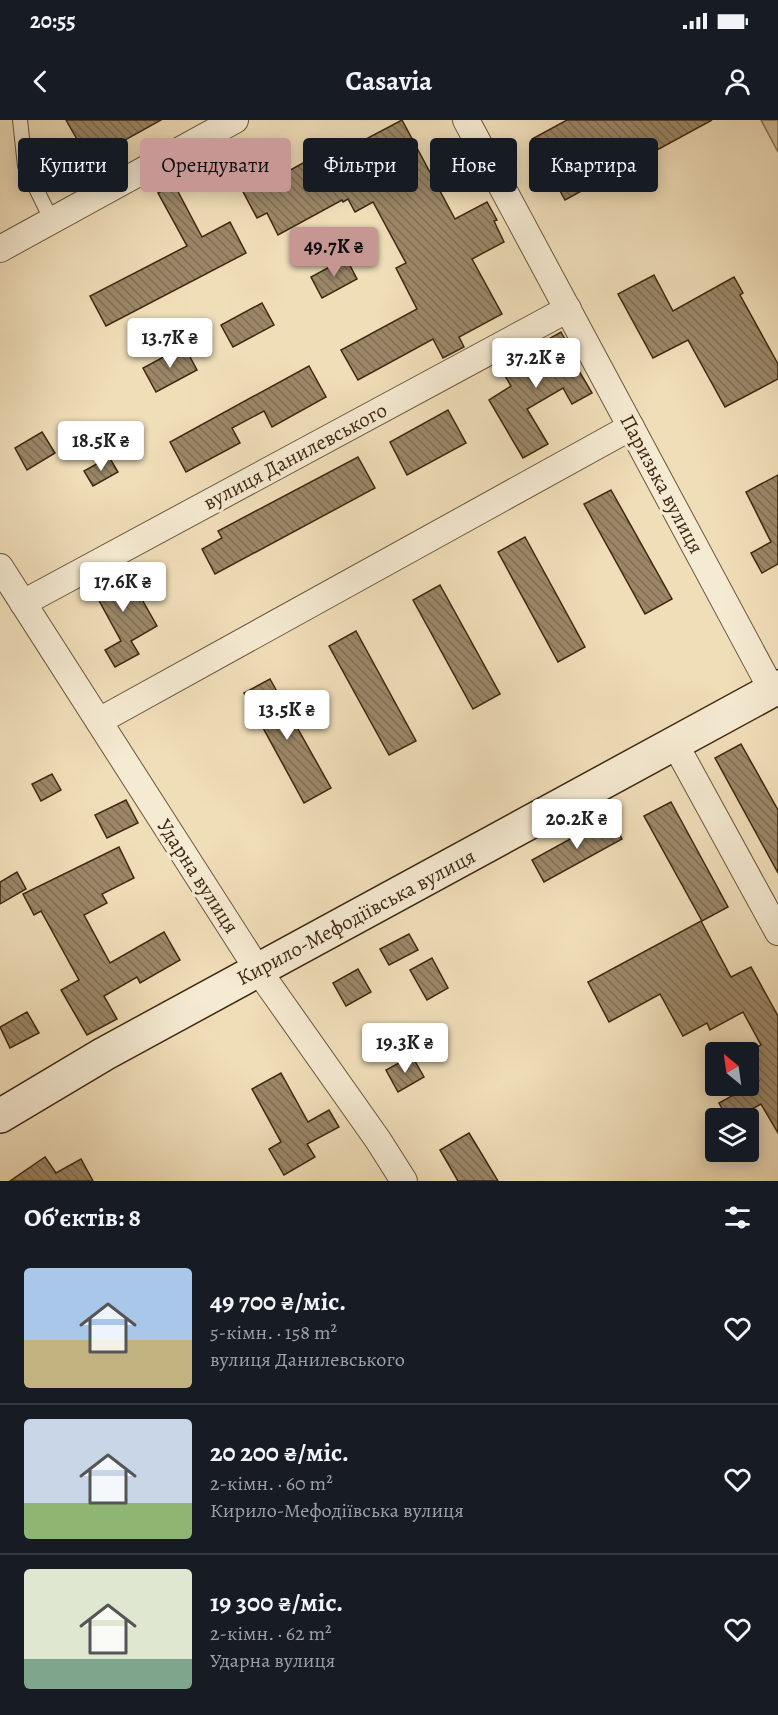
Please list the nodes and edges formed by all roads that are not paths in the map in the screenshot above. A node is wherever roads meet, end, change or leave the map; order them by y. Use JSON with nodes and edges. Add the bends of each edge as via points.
{"nodes":[{"id":1,"x":20,"y":120,"type":"edge"},
{"id":2,"x":234,"y":120,"type":"edge"},
{"id":3,"x":466,"y":120,"type":"edge"},
{"id":4,"x":52,"y":221,"type":"junction"},
{"id":5,"x":0,"y":249,"type":"edge"},
{"id":6,"x":568,"y":309,"type":"junction"},
{"id":7,"x":631,"y":427,"type":"junction"},
{"id":8,"x":0,"y":567,"type":"edge"},
{"id":9,"x":23,"y":603,"type":"junction"},
{"id":10,"x":775,"y":689,"type":"edge"},
{"id":11,"x":99,"y":721,"type":"junction"},
{"id":12,"x":675,"y":744,"type":"junction"},
{"id":13,"x":778,"y":932,"type":"edge"},
{"id":14,"x":258,"y":970,"type":"junction"},
{"id":15,"x":0,"y":1116,"type":"edge"},
{"id":16,"x":404,"y":1181,"type":"edge"}],
"edges":[{"from":1,"to":4,"type":"lane","via":[[25,166]]},
{"from":2,"to":4,"type":"street"},
{"from":3,"to":6,"type":"street","name":"Паризька вулиця"},
{"from":4,"to":5,"type":"street"},
{"from":6,"to":7,"type":"street","name":"Паризька вулиця"},
{"from":6,"to":9,"type":"street","name":"вулиця Данилевського"},
{"from":7,"to":10,"type":"street","name":"Паризька вулиця"},
{"from":7,"to":11,"type":"street"},
{"from":8,"to":9,"type":"street","name":"Ударна вулиця"},
{"from":9,"to":11,"type":"street","name":"Ударна вулиця"},
{"from":10,"to":12,"type":"street","name":"Кирило-Мефодіївська вулиця"},
{"from":11,"to":14,"type":"street","name":"Ударна вулиця"},
{"from":12,"to":13,"type":"street"},
{"from":12,"to":14,"type":"street","name":"Кирило-Мефодіївська вулиця"},
{"from":14,"to":15,"type":"street","name":"Кирило-Мефодіївська вулиця"},
{"from":14,"to":16,"type":"street","name":"Ударна вулиця"}]}
